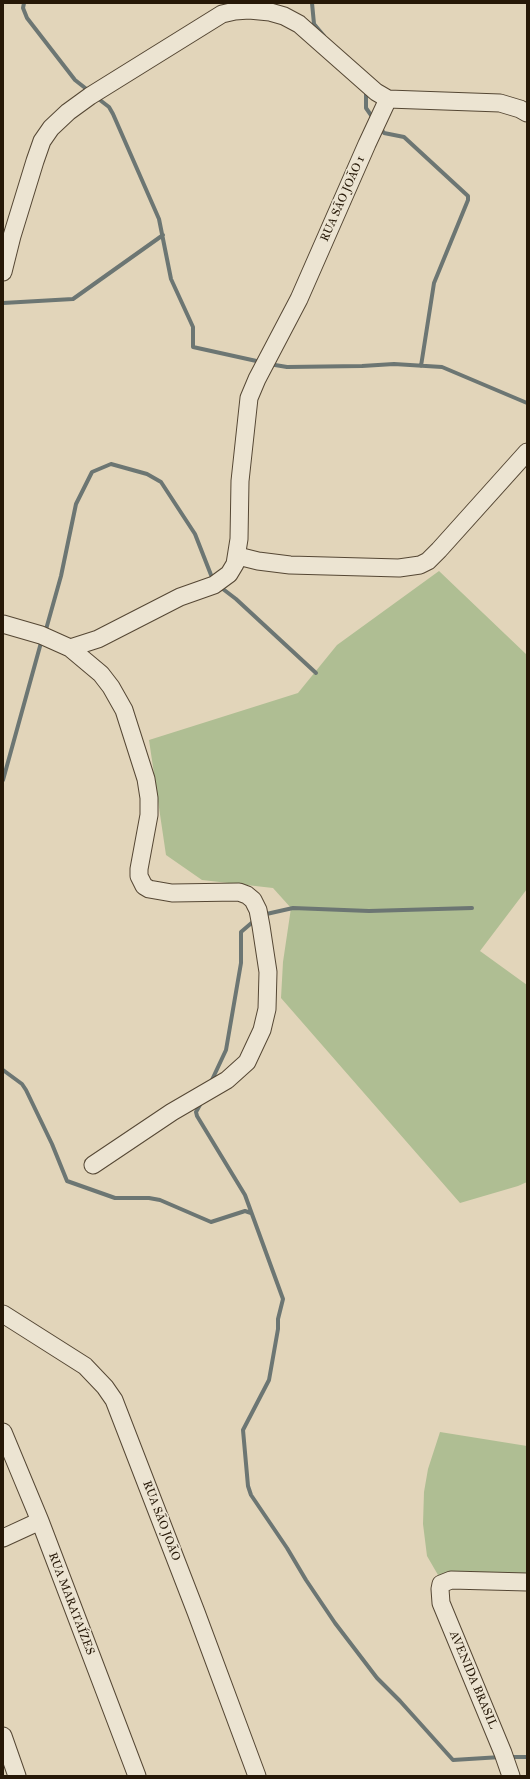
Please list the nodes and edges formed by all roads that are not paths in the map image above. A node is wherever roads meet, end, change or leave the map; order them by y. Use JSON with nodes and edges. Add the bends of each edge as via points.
{"nodes":[{"id":1,"x":388,"y":99,"type":"junction"},
{"id":2,"x":527,"y":113,"type":"edge"},
{"id":3,"x":3,"y":272,"type":"edge"},
{"id":4,"x":527,"y":452,"type":"edge"},
{"id":5,"x":238,"y":556,"type":"junction"},
{"id":6,"x":3,"y":624,"type":"edge"},
{"id":7,"x":70,"y":648,"type":"junction"},
{"id":8,"x":93,"y":1165,"type":"dead end"},
{"id":9,"x":3,"y":1314,"type":"edge"},
{"id":10,"x":3,"y":1432,"type":"edge"},
{"id":11,"x":40,"y":1521,"type":"junction"},
{"id":12,"x":3,"y":1538,"type":"edge"},
{"id":13,"x":527,"y":1582,"type":"edge"},
{"id":14,"x":3,"y":1736,"type":"edge"},
{"id":15,"x":18,"y":1776,"type":"edge"},
{"id":16,"x":137,"y":1776,"type":"edge"},
{"id":17,"x":256,"y":1776,"type":"edge"},
{"id":18,"x":511,"y":1776,"type":"edge"}],
"edges":[{"from":1,"to":2,"type":"street","via":[[500,104]]},
{"from":1,"to":3,"type":"street","via":[[376,92],[299,24],[284,16],[250,10],[222,14],[90,96],[51,128],[42,141],[35,161]]},
{"from":1,"to":5,"type":"street","name":"RUA SÃO JOÃO 1","via":[[299,299],[256,379],[249,398],[240,481]]},
{"from":4,"to":5,"type":"street","via":[[434,556],[420,565],[399,568],[290,564]]},
{"from":5,"to":7,"type":"street","via":[[229,574],[214,586],[180,597],[98,639]]},
{"from":6,"to":7,"type":"street","via":[[41,635]]},
{"from":7,"to":8,"type":"street","via":[[101,674],[112,687],[124,710],[146,779],[149,815],[139,869],[141,881],[149,889],[160,891],[239,892],[247,895],[258,910],[268,972],[267,1009],[262,1030],[247,1062],[227,1080],[172,1112]]},
{"from":9,"to":17,"type":"street","name":"RUA SÃO JOÃO","via":[[85,1366],[114,1400]]},
{"from":10,"to":11,"type":"street","name":"RUA MARATAÍZES"},
{"from":11,"to":12,"type":"street"},
{"from":11,"to":16,"type":"street","name":"RUA MARATAÍZES"},
{"from":13,"to":18,"type":"street","name":"AVENIDA BRASIL","via":[[451,1580],[441,1584],[440,1589],[441,1603],[504,1753]]},
{"from":14,"to":15,"type":"street"}]}
